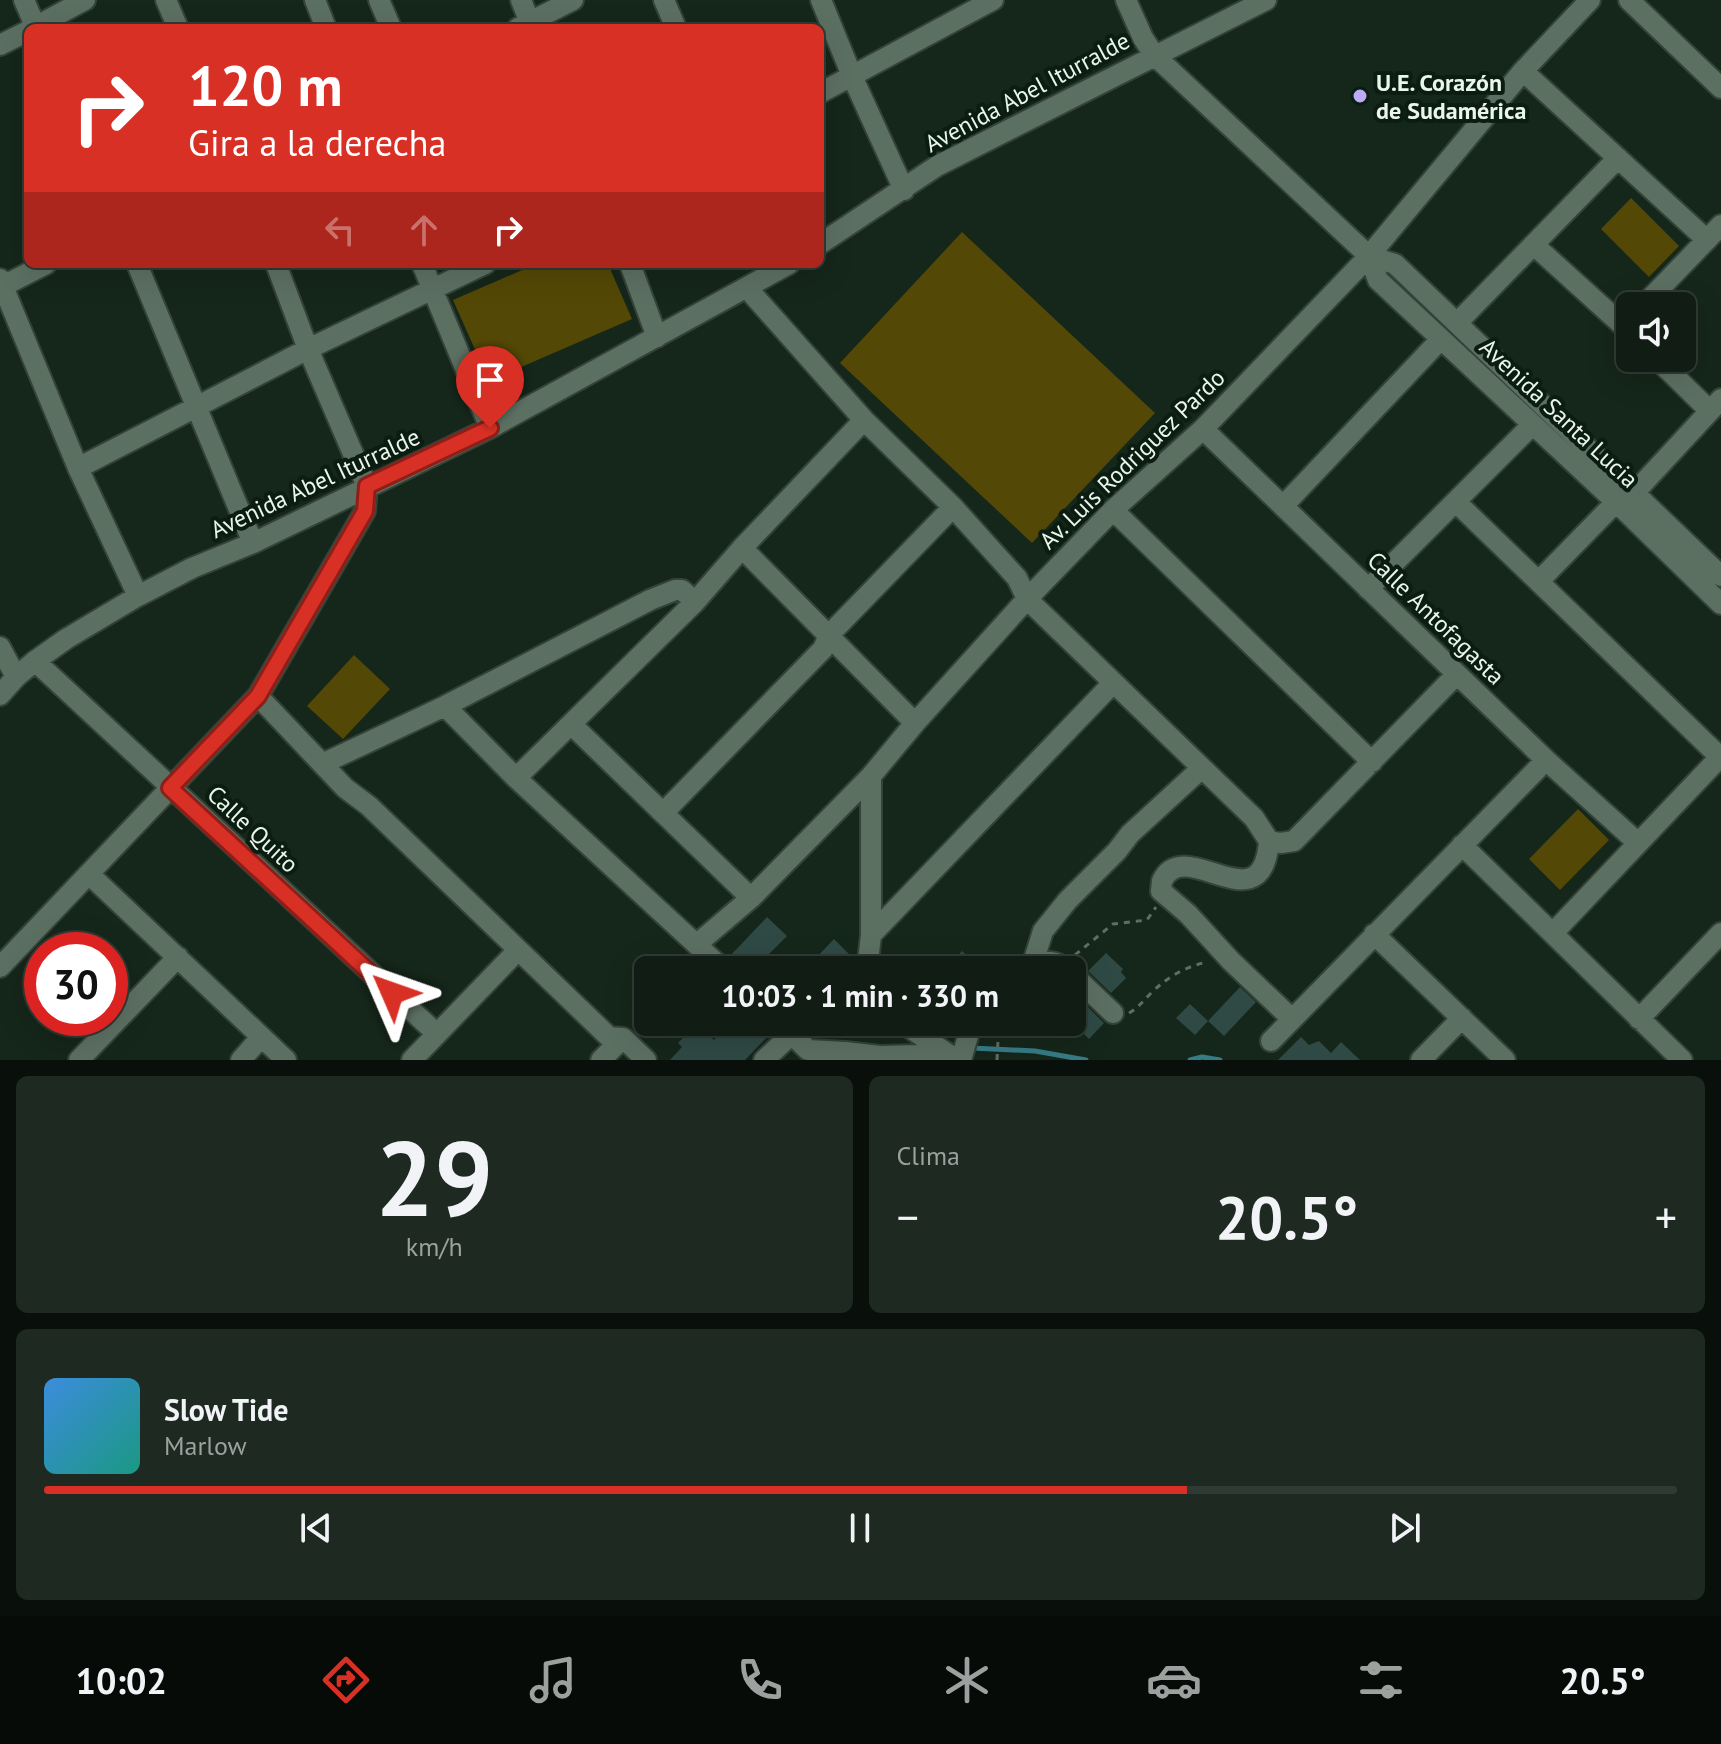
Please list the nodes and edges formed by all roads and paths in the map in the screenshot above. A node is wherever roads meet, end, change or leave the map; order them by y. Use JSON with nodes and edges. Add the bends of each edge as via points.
{"nodes":[{"id":1,"x":24,"y":0,"type":"edge"},
{"id":2,"x":85,"y":0,"type":"edge"},
{"id":3,"x":166,"y":0,"type":"edge"},
{"id":4,"x":315,"y":0,"type":"edge"},
{"id":5,"x":379,"y":0,"type":"edge"},
{"id":6,"x":521,"y":0,"type":"edge"},
{"id":7,"x":573,"y":0,"type":"edge"},
{"id":8,"x":664,"y":0,"type":"edge"},
{"id":9,"x":821,"y":0,"type":"edge"},
{"id":10,"x":993,"y":0,"type":"edge"},
{"id":11,"x":1126,"y":0,"type":"edge"},
{"id":12,"x":1266,"y":0,"type":"edge"},
{"id":13,"x":1590,"y":0,"type":"edge"},
{"id":14,"x":1629,"y":0,"type":"edge"},
{"id":15,"x":32,"y":24,"type":"edge"},
{"id":16,"x":40,"y":24,"type":"edge"},
{"id":17,"x":176,"y":24,"type":"edge"},
{"id":18,"x":324,"y":24,"type":"edge"},
{"id":19,"x":389,"y":24,"type":"edge"},
{"id":20,"x":526,"y":24,"type":"edge"},
{"id":21,"x":530,"y":24,"type":"edge"},
{"id":22,"x":674,"y":24,"type":"edge"},
{"id":23,"x":24,"y":33,"type":"edge"},
{"id":24,"x":0,"y":45,"type":"edge"},
{"id":25,"x":1154,"y":55,"type":"junction"},
{"id":26,"x":1523,"y":71,"type":"junction"},
{"id":27,"x":852,"y":76,"type":"junction"},
{"id":28,"x":1721,"y":88,"type":"edge"},
{"id":29,"x":824,"y":91,"type":"edge"},
{"id":30,"x":1618,"y":158,"type":"junction"},
{"id":31,"x":904,"y":190,"type":"junction"},
{"id":32,"x":1714,"y":232,"type":"edge"},
{"id":33,"x":824,"y":241,"type":"edge"},
{"id":34,"x":1534,"y":245,"type":"junction"},
{"id":35,"x":1369,"y":256,"type":"junction"},
{"id":36,"x":37,"y":268,"type":"edge"},
{"id":37,"x":139,"y":268,"type":"edge"},
{"id":38,"x":278,"y":268,"type":"edge"},
{"id":39,"x":424,"y":268,"type":"edge"},
{"id":40,"x":476,"y":268,"type":"edge"},
{"id":41,"x":631,"y":268,"type":"edge"},
{"id":42,"x":779,"y":268,"type":"edge"},
{"id":43,"x":1,"y":283,"type":"edge"},
{"id":44,"x":432,"y":288,"type":"junction"},
{"id":45,"x":747,"y":288,"type":"junction"},
{"id":46,"x":1656,"y":292,"type":"edge"},
{"id":47,"x":1616,"y":316,"type":"edge"},
{"id":48,"x":1457,"y":323,"type":"junction"},
{"id":49,"x":657,"y":337,"type":"junction"},
{"id":50,"x":1441,"y":339,"type":"junction"},
{"id":51,"x":308,"y":349,"type":"junction"},
{"id":52,"x":1674,"y":372,"type":"edge"},
{"id":53,"x":1716,"y":405,"type":"edge"},
{"id":54,"x":194,"y":407,"type":"junction"},
{"id":55,"x":864,"y":420,"type":"junction"},
{"id":56,"x":1532,"y":425,"type":"junction"},
{"id":57,"x":490,"y":428,"type":"junction"},
{"id":58,"x":1203,"y":429,"type":"junction"},
{"id":59,"x":78,"y":468,"type":"junction"},
{"id":60,"x":367,"y":486,"type":"junction"},
{"id":61,"x":1635,"y":492,"type":"junction"},
{"id":62,"x":1456,"y":502,"type":"junction"},
{"id":63,"x":1616,"y":502,"type":"junction"},
{"id":64,"x":1283,"y":506,"type":"junction"},
{"id":65,"x":953,"y":507,"type":"junction"},
{"id":66,"x":1113,"y":510,"type":"junction"},
{"id":67,"x":253,"y":543,"type":"junction"},
{"id":68,"x":742,"y":548,"type":"junction"},
{"id":69,"x":1721,"y":575,"type":"edge"},
{"id":70,"x":1539,"y":581,"type":"junction"},
{"id":71,"x":1368,"y":589,"type":"junction"},
{"id":72,"x":138,"y":596,"type":"junction"},
{"id":73,"x":1027,"y":599,"type":"junction"},
{"id":74,"x":695,"y":602,"type":"junction"},
{"id":75,"x":1721,"y":604,"type":"edge"},
{"id":76,"x":829,"y":635,"type":"junction"},
{"id":77,"x":0,"y":647,"type":"edge"},
{"id":78,"x":35,"y":661,"type":"junction"},
{"id":79,"x":1457,"y":674,"type":"junction"},
{"id":80,"x":16,"y":677,"type":"junction"},
{"id":81,"x":1113,"y":683,"type":"junction"},
{"id":82,"x":0,"y":695,"type":"edge"},
{"id":83,"x":258,"y":696,"type":"junction"},
{"id":84,"x":445,"y":706,"type":"junction"},
{"id":85,"x":915,"y":723,"type":"junction"},
{"id":86,"x":571,"y":724,"type":"junction"},
{"id":87,"x":1720,"y":756,"type":"edge"},
{"id":88,"x":1546,"y":760,"type":"junction"},
{"id":89,"x":1372,"y":762,"type":"junction"},
{"id":90,"x":324,"y":763,"type":"junction"},
{"id":91,"x":1202,"y":768,"type":"junction"},
{"id":92,"x":871,"y":776,"type":"junction"},
{"id":93,"x":516,"y":778,"type":"junction"},
{"id":94,"x":170,"y":788,"type":"junction"},
{"id":95,"x":664,"y":812,"type":"junction"},
{"id":96,"x":1269,"y":841,"type":"junction"},
{"id":97,"x":1637,"y":842,"type":"junction"},
{"id":98,"x":1462,"y":845,"type":"junction"},
{"id":99,"x":90,"y":875,"type":"junction"},
{"id":100,"x":751,"y":898,"type":"junction"},
{"id":101,"x":1171,"y":899,"type":"junction"},
{"id":102,"x":1553,"y":933,"type":"junction"},
{"id":103,"x":1721,"y":933,"type":"edge"},
{"id":104,"x":1374,"y":934,"type":"junction"},
{"id":105,"x":871,"y":935,"type":"junction"},
{"id":106,"x":697,"y":944,"type":"junction"},
{"id":107,"x":518,"y":950,"type":"junction"},
{"id":108,"x":709,"y":956,"type":"edge"},
{"id":109,"x":869,"y":956,"type":"edge"},
{"id":110,"x":1034,"y":956,"type":"edge"},
{"id":111,"x":1077,"y":956,"type":"edge"},
{"id":112,"x":178,"y":957,"type":"junction"},
{"id":113,"x":1231,"y":961,"type":"junction"},
{"id":114,"x":0,"y":967,"type":"edge"},
{"id":115,"x":1086,"y":988,"type":"edge"},
{"id":116,"x":1113,"y":1013,"type":"joint"},
{"id":117,"x":1462,"y":1018,"type":"junction"},
{"id":118,"x":1292,"y":1019,"type":"junction"},
{"id":119,"x":1639,"y":1019,"type":"junction"},
{"id":120,"x":437,"y":1034,"type":"junction"},
{"id":121,"x":783,"y":1036,"type":"edge"},
{"id":122,"x":795,"y":1036,"type":"edge"},
{"id":123,"x":922,"y":1036,"type":"edge"},
{"id":124,"x":966,"y":1036,"type":"edge"},
{"id":125,"x":1002,"y":1036,"type":"edge"},
{"id":126,"x":261,"y":1037,"type":"junction"},
{"id":127,"x":623,"y":1038,"type":"junction"},
{"id":128,"x":1271,"y":1041,"type":"dead end"},
{"id":129,"x":803,"y":1055,"type":"edge"},
{"id":130,"x":848,"y":1056,"type":"edge"},
{"id":131,"x":997,"y":1059,"type":"edge"},
{"id":132,"x":79,"y":1060,"type":"edge"},
{"id":133,"x":241,"y":1060,"type":"edge"},
{"id":134,"x":286,"y":1060,"type":"edge"},
{"id":135,"x":412,"y":1060,"type":"edge"},
{"id":136,"x":601,"y":1060,"type":"edge"},
{"id":137,"x":646,"y":1060,"type":"edge"},
{"id":138,"x":764,"y":1060,"type":"edge"},
{"id":139,"x":957,"y":1060,"type":"edge"},
{"id":140,"x":1421,"y":1060,"type":"edge"},
{"id":141,"x":1505,"y":1060,"type":"edge"},
{"id":142,"x":1682,"y":1060,"type":"edge"}],
"edges":[{"from":1,"to":15,"type":"street"},
{"from":2,"to":16,"type":"street"},
{"from":3,"to":17,"type":"street"},
{"from":4,"to":18,"type":"street"},
{"from":5,"to":19,"type":"street"},
{"from":6,"to":20,"type":"street"},
{"from":7,"to":21,"type":"street"},
{"from":8,"to":22,"type":"street"},
{"from":9,"to":27,"type":"street"},
{"from":10,"to":27,"type":"street"},
{"from":11,"to":25,"type":"street","name":"Avenida Santa Lucia"},
{"from":12,"to":25,"type":"street","name":"Avenida Abel Iturralde"},
{"from":13,"to":26,"type":"street","name":"Av. Luis Rodriguez Pardo"},
{"from":14,"to":28,"type":"street"},
{"from":23,"to":24,"type":"street"},
{"from":25,"to":31,"type":"street","name":"Avenida Abel Iturralde","via":[[937,166]]},
{"from":25,"to":35,"type":"street","name":"Avenida Santa Lucia"},
{"from":26,"to":30,"type":"street"},
{"from":26,"to":35,"type":"street","name":"Av. Luis Rodriguez Pardo"},
{"from":27,"to":29,"type":"street"},
{"from":27,"to":31,"type":"street"},
{"from":30,"to":32,"type":"street"},
{"from":30,"to":34,"type":"street"},
{"from":31,"to":33,"type":"street","name":"Avenida Abel Iturralde"},
{"from":32,"to":46,"type":"street"},
{"from":34,"to":47,"type":"street"},
{"from":34,"to":48,"type":"street"},
{"from":35,"to":48,"type":"street","name":"Avenida Santa Lucia","via":[[1395,264]]},
{"from":35,"to":50,"type":"street","name":"Avenida Santa Lucia","via":[[1378,280]]},
{"from":35,"to":58,"type":"street","name":"Av. Luis Rodriguez Pardo"},
{"from":36,"to":43,"type":"street"},
{"from":37,"to":54,"type":"street"},
{"from":38,"to":51,"type":"street"},
{"from":39,"to":44,"type":"street"},
{"from":40,"to":44,"type":"street"},
{"from":41,"to":49,"type":"street"},
{"from":42,"to":45,"type":"street","name":"Avenida Abel Iturralde"},
{"from":43,"to":59,"type":"street"},
{"from":44,"to":51,"type":"street"},
{"from":44,"to":57,"type":"street"},
{"from":45,"to":49,"type":"street","name":"Avenida Abel Iturralde"},
{"from":45,"to":55,"type":"street"},
{"from":48,"to":61,"type":"street","name":"Avenida Santa Lucia"},
{"from":49,"to":57,"type":"street","name":"Avenida Abel Iturralde"},
{"from":50,"to":56,"type":"street","name":"Avenida Santa Lucia"},
{"from":50,"to":64,"type":"street"},
{"from":51,"to":54,"type":"street"},
{"from":51,"to":60,"type":"street"},
{"from":52,"to":53,"type":"street"},
{"from":53,"to":61,"type":"street"},
{"from":54,"to":59,"type":"street"},
{"from":54,"to":67,"type":"street"},
{"from":55,"to":65,"type":"street"},
{"from":55,"to":68,"type":"street"},
{"from":56,"to":62,"type":"street"},
{"from":56,"to":63,"type":"street","name":"Avenida Santa Lucia"},
{"from":57,"to":60,"type":"street","name":"Avenida Abel Iturralde"},
{"from":58,"to":64,"type":"street","name":"Calle Antofagasta"},
{"from":58,"to":66,"type":"street","name":"Av. Luis Rodriguez Pardo"},
{"from":59,"to":72,"type":"street"},
{"from":60,"to":67,"type":"street","name":"Avenida Abel Iturralde"},
{"from":60,"to":83,"type":"street","via":[[365,511]]},
{"from":61,"to":63,"type":"street"},
{"from":61,"to":69,"type":"street","name":"Avenida Santa Lucia"},
{"from":62,"to":70,"type":"street"},
{"from":62,"to":71,"type":"street"},
{"from":63,"to":70,"type":"street"},
{"from":63,"to":75,"type":"street","name":"Avenida Santa Lucia"},
{"from":64,"to":71,"type":"street","name":"Calle Antofagasta"},
{"from":65,"to":73,"type":"street","via":[[1017,578]]},
{"from":65,"to":76,"type":"street"},
{"from":66,"to":73,"type":"street","name":"Av. Luis Rodriguez Pardo"},
{"from":66,"to":89,"type":"street"},
{"from":67,"to":72,"type":"street","name":"Avenida Abel Iturralde"},
{"from":68,"to":74,"type":"street"},
{"from":68,"to":76,"type":"street"},
{"from":70,"to":87,"type":"street"},
{"from":71,"to":79,"type":"street","name":"Calle Antofagasta"},
{"from":72,"to":78,"type":"street","name":"Avenida Abel Iturralde"},
{"from":73,"to":81,"type":"street"},
{"from":73,"to":85,"type":"street","name":"Av. Luis Rodriguez Pardo"},
{"from":74,"to":84,"type":"street","via":[[682,590],[650,600]]},
{"from":74,"to":86,"type":"street"},
{"from":76,"to":85,"type":"street"},
{"from":76,"to":95,"type":"street","via":[[823,649]]},
{"from":77,"to":80,"type":"street"},
{"from":78,"to":80,"type":"street","name":"Avenida Abel Iturralde"},
{"from":78,"to":94,"type":"street","name":"Calle Quito"},
{"from":79,"to":88,"type":"street","name":"Calle Antofagasta"},
{"from":79,"to":89,"type":"street"},
{"from":80,"to":82,"type":"street","name":"Avenida Abel Iturralde"},
{"from":81,"to":91,"type":"street"},
{"from":81,"to":105,"type":"street"},
{"from":83,"to":90,"type":"street"},
{"from":83,"to":94,"type":"street"},
{"from":84,"to":90,"type":"street"},
{"from":84,"to":93,"type":"street"},
{"from":85,"to":92,"type":"street","name":"Av. Luis Rodriguez Pardo"},
{"from":86,"to":93,"type":"street"},
{"from":86,"to":95,"type":"street"},
{"from":87,"to":97,"type":"street"},
{"from":88,"to":97,"type":"street","name":"Calle Antofagasta"},
{"from":88,"to":98,"type":"street"},
{"from":89,"to":96,"type":"street","via":[[1294,841]]},
{"from":90,"to":107,"type":"street"},
{"from":91,"to":96,"type":"street","via":[[1254,818]]},
{"from":91,"to":110,"type":"street","via":[[1068,900],[1043,931]]},
{"from":92,"to":100,"type":"street","name":"Av. Luis Rodriguez Pardo"},
{"from":92,"to":105,"type":"street"},
{"from":93,"to":106,"type":"street"},
{"from":94,"to":99,"type":"street"},
{"from":94,"to":120,"type":"street","name":"Calle Quito"},
{"from":95,"to":100,"type":"street"},
{"from":96,"to":101,"type":"street","via":[[1261,870],[1247,880],[1174,867],[1161,891]]},
{"from":97,"to":102,"type":"street"},
{"from":98,"to":102,"type":"street"},
{"from":98,"to":104,"type":"street"},
{"from":99,"to":112,"type":"street"},
{"from":99,"to":114,"type":"street"},
{"from":100,"to":106,"type":"street","name":"Av. Luis Rodriguez Pardo"},
{"from":101,"to":111,"type":"path","via":[[1147,920],[1106,928]]},
{"from":101,"to":113,"type":"street"},
{"from":102,"to":119,"type":"street"},
{"from":103,"to":119,"type":"street"},
{"from":104,"to":117,"type":"street"},
{"from":104,"to":118,"type":"street"},
{"from":105,"to":109,"type":"street"},
{"from":106,"to":108,"type":"street"},
{"from":107,"to":120,"type":"street"},
{"from":107,"to":127,"type":"street","via":[[609,1037]]},
{"from":112,"to":126,"type":"street"},
{"from":112,"to":132,"type":"street"},
{"from":113,"to":116,"type":"path","via":[[1178,971],[1138,1008]]},
{"from":113,"to":118,"type":"street"},
{"from":115,"to":116,"type":"street"},
{"from":117,"to":140,"type":"street"},
{"from":117,"to":141,"type":"street"},
{"from":118,"to":128,"type":"street"},
{"from":119,"to":142,"type":"street"},
{"from":120,"to":135,"type":"street"},
{"from":121,"to":138,"type":"street"},
{"from":122,"to":129,"type":"street"},
{"from":123,"to":139,"type":"street"},
{"from":124,"to":139,"type":"street"},
{"from":125,"to":131,"type":"path"},
{"from":126,"to":133,"type":"street"},
{"from":126,"to":134,"type":"street"},
{"from":127,"to":136,"type":"street"},
{"from":127,"to":137,"type":"street"},
{"from":129,"to":130,"type":"street"},
{"from":130,"to":139,"type":"street"}]}
